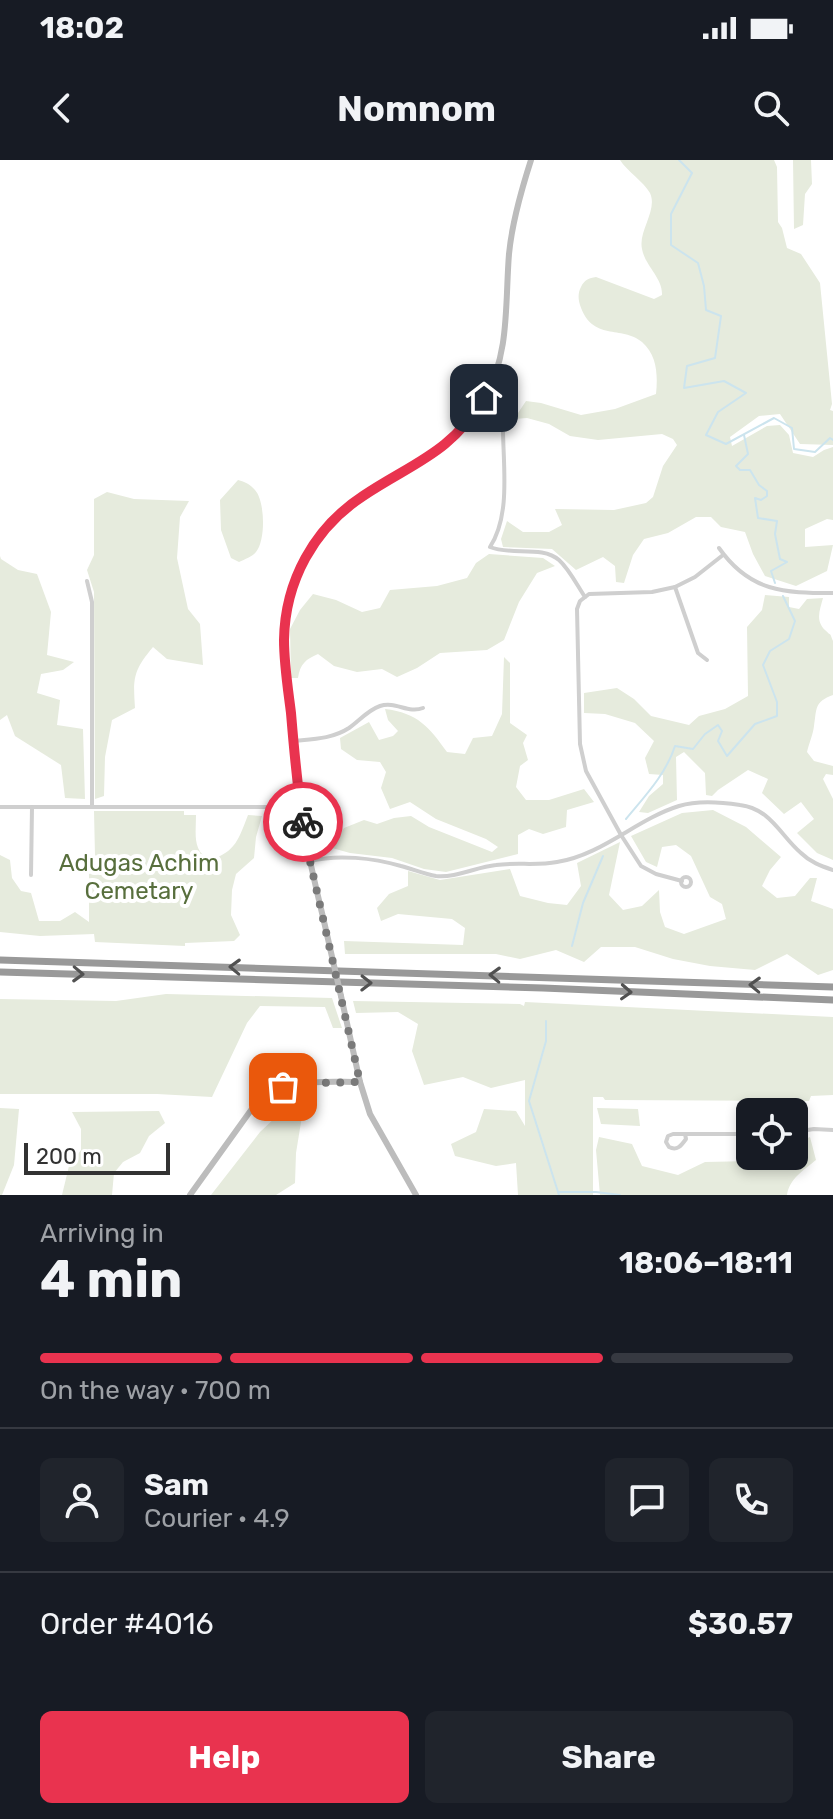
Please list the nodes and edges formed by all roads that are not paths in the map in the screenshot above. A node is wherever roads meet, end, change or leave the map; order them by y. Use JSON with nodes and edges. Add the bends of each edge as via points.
{"nodes":[{"id":1,"x":531,"y":160,"type":"edge"},
{"id":2,"x":484,"y":398,"type":"junction"},
{"id":3,"x":719,"y":548,"type":"dead end"},
{"id":4,"x":723,"y":555,"type":"junction"},
{"id":5,"x":87,"y":581,"type":"dead end"},
{"id":6,"x":675,"y":587,"type":"junction"},
{"id":7,"x":833,"y":593,"type":"edge"},
{"id":8,"x":585,"y":597,"type":"junction"},
{"id":9,"x":707,"y":660,"type":"dead end"},
{"id":10,"x":423,"y":708,"type":"dead end"},
{"id":11,"x":293,"y":741,"type":"junction"},
{"id":12,"x":0,"y":807,"type":"edge"},
{"id":13,"x":32,"y":807,"type":"junction"},
{"id":14,"x":92,"y":807,"type":"junction"},
{"id":15,"x":301,"y":807,"type":"junction"},
{"id":16,"x":621,"y":835,"type":"junction"},
{"id":17,"x":310,"y":861,"type":"junction"},
{"id":18,"x":833,"y":870,"type":"edge"},
{"id":19,"x":31,"y":875,"type":"dead end"},
{"id":20,"x":682,"y":881,"type":"dead end"},
{"id":21,"x":0,"y":960,"type":"edge"},
{"id":22,"x":0,"y":972,"type":"edge"},
{"id":23,"x":833,"y":987,"type":"edge"},
{"id":24,"x":833,"y":1000,"type":"edge"},
{"id":25,"x":360,"y":1082,"type":"junction"},
{"id":26,"x":808,"y":1130,"type":"edge"},
{"id":27,"x":833,"y":1130,"type":"edge"},
{"id":28,"x":685,"y":1134,"type":"junction"},
{"id":29,"x":736,"y":1134,"type":"edge"},
{"id":30,"x":190,"y":1195,"type":"edge"},
{"id":31,"x":416,"y":1195,"type":"edge"}],
"edges":[{"from":1,"to":2,"type":"street","via":[[510,241],[502,349]]},
{"from":2,"to":8,"type":"street","via":[[503,428],[502,515],[490,547],[556,557]]},
{"from":2,"to":11,"type":"street","via":[[443,447],[339,514],[304,559],[291,591],[284,636]]},
{"from":3,"to":4,"type":"street"},
{"from":4,"to":6,"type":"street"},
{"from":4,"to":7,"type":"street","via":[[744,575],[770,588]]},
{"from":5,"to":14,"type":"street","via":[[92,602]]},
{"from":6,"to":8,"type":"street"},
{"from":6,"to":9,"type":"street","via":[[698,653]]},
{"from":8,"to":16,"type":"street","via":[[577,609],[581,753]]},
{"from":10,"to":11,"type":"street","via":[[382,705],[338,734]]},
{"from":11,"to":15,"type":"street"},
{"from":12,"to":13,"type":"street"},
{"from":13,"to":14,"type":"street"},
{"from":13,"to":19,"type":"street"},
{"from":14,"to":15,"type":"street"},
{"from":15,"to":17,"type":"street"},
{"from":16,"to":17,"type":"street","via":[[563,861],[499,865],[444,876],[372,860]]},
{"from":16,"to":18,"type":"street","via":[[676,807],[738,805],[763,813],[801,854]]},
{"from":16,"to":20,"type":"street","via":[[645,869]]},
{"from":17,"to":25,"type":"street","bridge":true},
{"from":23,"to":21,"type":"highway","one_way":true},
{"from":22,"to":24,"type":"highway","one_way":true},
{"from":25,"to":30,"type":"street","via":[[298,1084],[264,1098]]},
{"from":25,"to":31,"type":"street","via":[[376,1127]]},
{"from":26,"to":27,"type":"street"},
{"from":28,"to":28,"type":"street","via":[[679,1147],[669,1147],[668,1136]]},
{"from":28,"to":29,"type":"street"}]}
